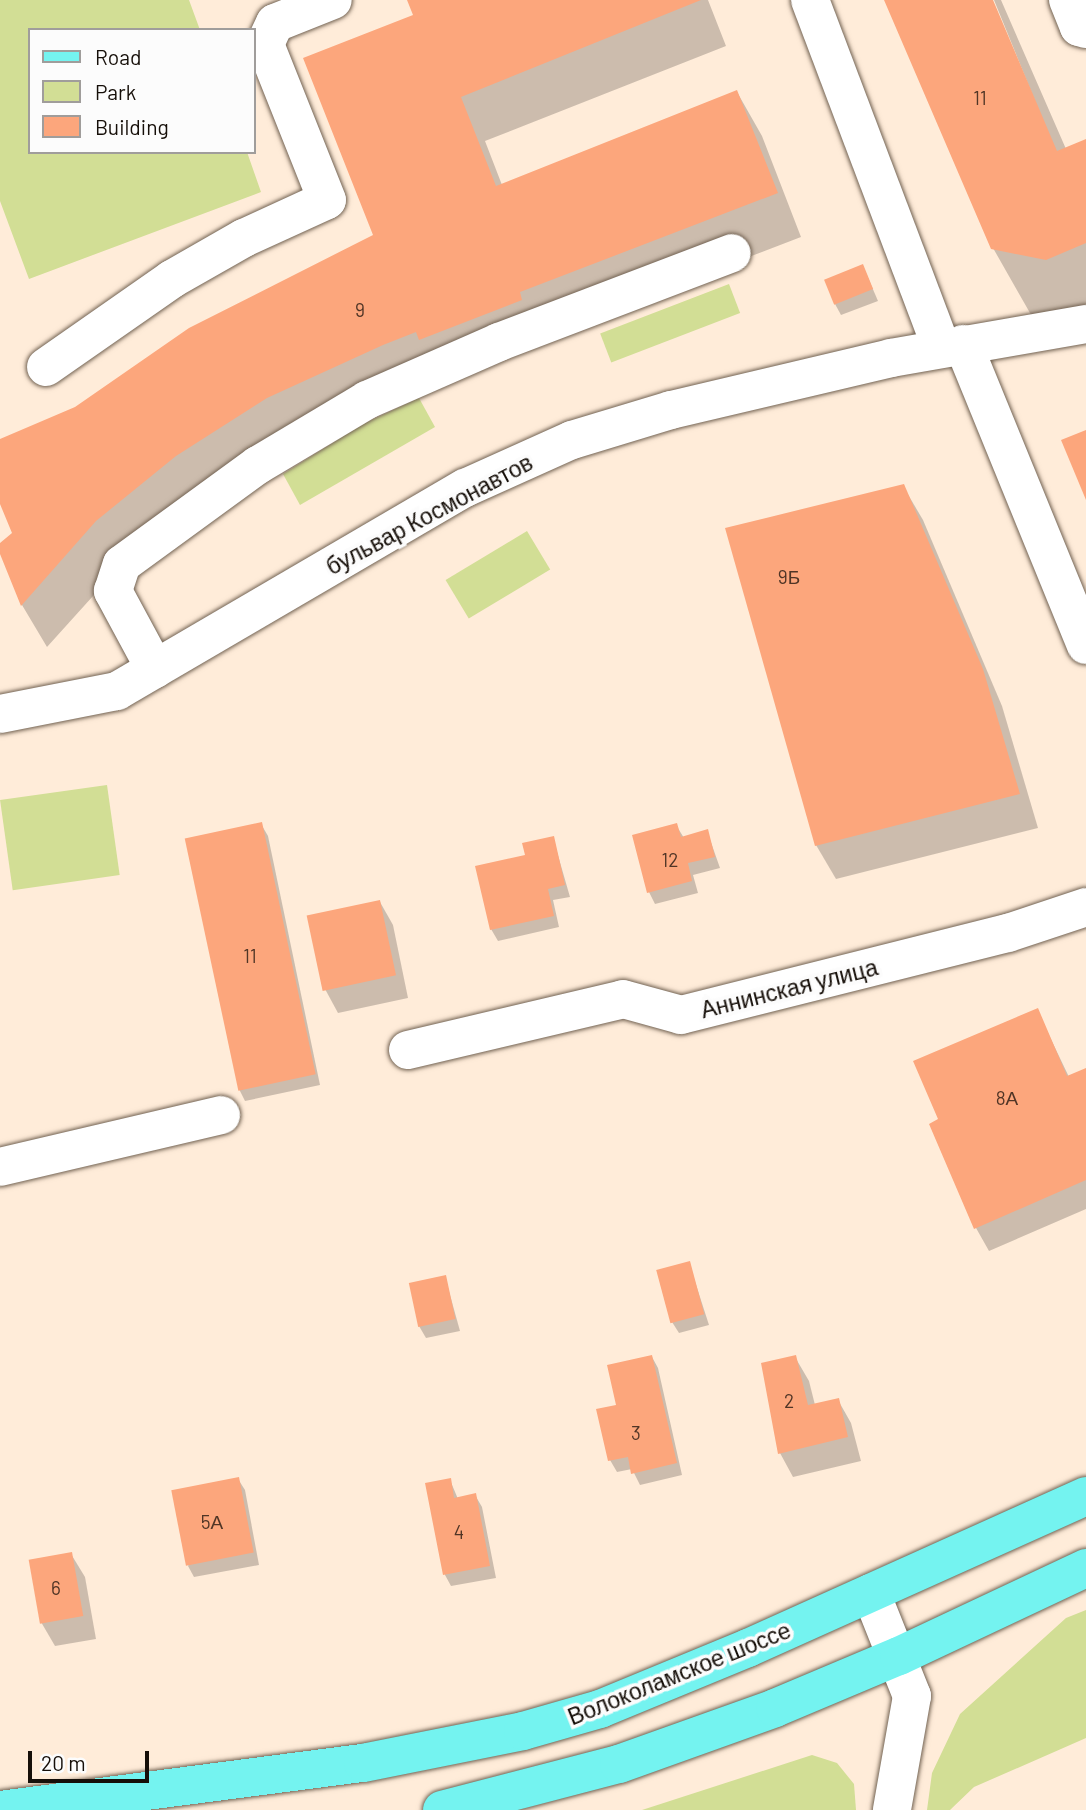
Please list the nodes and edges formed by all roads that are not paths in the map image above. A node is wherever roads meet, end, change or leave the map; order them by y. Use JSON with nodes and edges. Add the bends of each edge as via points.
{"nodes":[{"id":1,"x":333,"y":0,"type":"edge"},
{"id":2,"x":810,"y":0,"type":"edge"},
{"id":3,"x":1068,"y":0,"type":"edge"},
{"id":4,"x":1086,"y":29,"type":"edge"},
{"id":5,"x":732,"y":253,"type":"dead end"},
{"id":6,"x":1086,"y":324,"type":"edge"},
{"id":7,"x":952,"y":346,"type":"junction"},
{"id":8,"x":46,"y":367,"type":"dead end"},
{"id":9,"x":1086,"y":645,"type":"edge"},
{"id":10,"x":155,"y":669,"type":"junction"},
{"id":11,"x":0,"y":714,"type":"edge"},
{"id":12,"x":1086,"y":907,"type":"edge"},
{"id":13,"x":408,"y":1050,"type":"dead end"},
{"id":14,"x":221,"y":1115,"type":"dead end"},
{"id":15,"x":0,"y":1167,"type":"edge"},
{"id":16,"x":1086,"y":1496,"type":"edge"},
{"id":17,"x":1086,"y":1567,"type":"edge"},
{"id":18,"x":871,"y":1593,"type":"junction"},
{"id":19,"x":899,"y":1656,"type":"junction"},
{"id":20,"x":0,"y":1810,"type":"edge"},
{"id":21,"x":442,"y":1810,"type":"edge"},
{"id":22,"x":892,"y":1810,"type":"edge"}],
"edges":[{"from":1,"to":8,"type":"street","via":[[275,23],[265,44],[327,200],[172,279]]},
{"from":2,"to":7,"type":"street"},
{"from":3,"to":4,"type":"street","via":[[1079,27]]},
{"from":5,"to":10,"type":"street","via":[[499,342],[367,400],[247,472],[121,564],[113,592]]},
{"from":6,"to":7,"type":"street","name":"бульвар Космонавтов"},
{"from":7,"to":9,"type":"street"},
{"from":7,"to":10,"type":"street","name":"бульвар Космонавтов","via":[[694,404],[572,440],[466,488]]},
{"from":10,"to":11,"type":"street","name":"бульвар Космонавтов","via":[[117,691]]},
{"from":12,"to":13,"type":"street","name":"Аннинская улица","via":[[1009,933],[681,1015],[622,999]]},
{"from":14,"to":15,"type":"street"},
{"from":16,"to":18,"type":"main road","name":"Волоколамское шоссе"},
{"from":17,"to":19,"type":"main road"},
{"from":18,"to":19,"type":"street"},
{"from":18,"to":20,"type":"main road","name":"Волоколамское шоссе","via":[[600,1709],[523,1731],[363,1763]]},
{"from":19,"to":21,"type":"main road","via":[[785,1704],[619,1764]]},
{"from":19,"to":22,"type":"street","via":[[912,1696]]}]}
